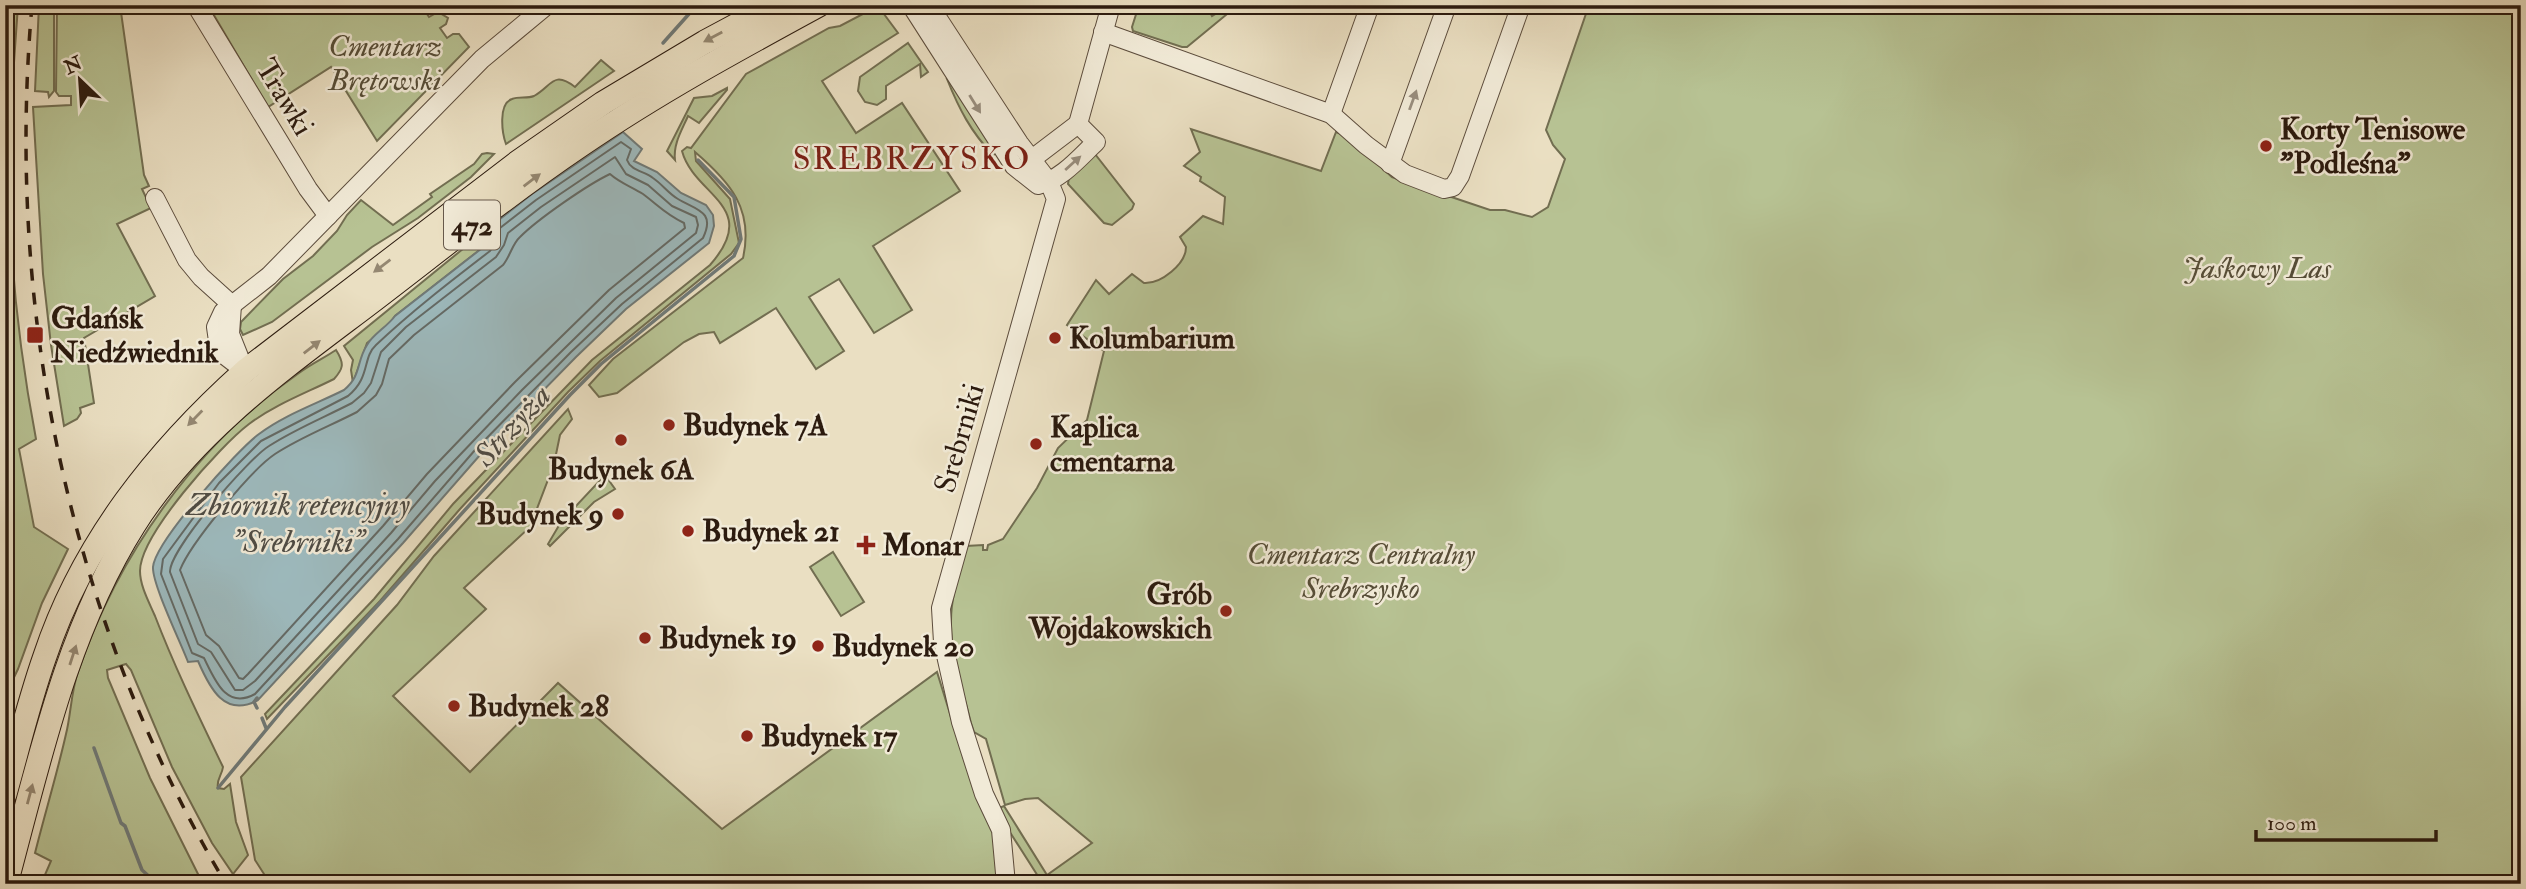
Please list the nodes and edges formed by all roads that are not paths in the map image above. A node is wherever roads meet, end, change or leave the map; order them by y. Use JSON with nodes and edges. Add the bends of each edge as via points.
{"nodes":[{"id":1,"x":197,"y":5,"type":"edge"},
{"id":2,"x":548,"y":5,"type":"edge"},
{"id":3,"x":774,"y":5,"type":"edge"},
{"id":4,"x":819,"y":5,"type":"edge"},
{"id":5,"x":911,"y":5,"type":"edge"},
{"id":6,"x":929,"y":5,"type":"edge"},
{"id":7,"x":1111,"y":5,"type":"edge"},
{"id":8,"x":1370,"y":5,"type":"edge"},
{"id":9,"x":1447,"y":5,"type":"edge"},
{"id":10,"x":1521,"y":5,"type":"edge"},
{"id":11,"x":1103,"y":32,"type":"junction"},
{"id":12,"x":956,"y":60,"type":"junction"},
{"id":13,"x":1331,"y":114,"type":"junction"},
{"id":14,"x":1078,"y":124,"type":"junction"},
{"id":15,"x":1032,"y":159,"type":"junction"},
{"id":16,"x":1390,"y":164,"type":"junction"},
{"id":17,"x":1049,"y":182,"type":"junction"},
{"id":18,"x":155,"y":198,"type":"dead end"},
{"id":19,"x":328,"y":216,"type":"junction"},
{"id":20,"x":232,"y":305,"type":"junction"},
{"id":21,"x":251,"y":380,"type":"junction"},
{"id":22,"x":5,"y":794,"type":"edge"},
{"id":23,"x":6,"y":884,"type":"edge"},
{"id":24,"x":1006,"y":884,"type":"edge"}],
"edges":[{"from":1,"to":19,"type":"street","name":"Trawki"},
{"from":2,"to":19,"type":"street","via":[[482,59]]},
{"from":3,"to":21,"type":"main road","number":"472","one_way":true,"via":[[694,48],[518,162]]},
{"from":21,"to":4,"type":"main road","number":"472","one_way":true,"via":[[581,145],[695,72]]},
{"from":5,"to":12,"type":"street"},
{"from":6,"to":12,"type":"street"},
{"from":7,"to":11,"type":"street"},
{"from":8,"to":13,"type":"street"},
{"from":16,"to":9,"type":"street","one_way":true},
{"from":10,"to":16,"type":"street","via":[[1460,177],[1452,187],[1405,174]]},
{"from":11,"to":13,"type":"street"},
{"from":11,"to":14,"type":"street"},
{"from":12,"to":15,"type":"street"},
{"from":12,"to":17,"type":"street","one_way":true,"via":[[1014,166],[1038,185]]},
{"from":13,"to":16,"type":"street"},
{"from":14,"to":15,"type":"street"},
{"from":17,"to":14,"type":"street","one_way":true,"via":[[1096,142]]},
{"from":15,"to":17,"type":"street"},
{"from":17,"to":24,"type":"street","name":"Srebrniki","via":[[1056,199],[1054,208],[941,608],[943,642],[961,722],[984,794],[1002,830]]},
{"from":18,"to":20,"type":"street","via":[[187,260]]},
{"from":19,"to":20,"type":"street","via":[[269,276]]},
{"from":20,"to":21,"type":"street","via":[[230,334]]},
{"from":21,"to":22,"type":"main road","number":"472","one_way":true,"via":[[205,407],[139,480],[104,533],[71,593],[46,653]]},
{"from":23,"to":21,"type":"main road","number":"472","one_way":true,"via":[[69,664],[110,567],[136,523]]}]}
